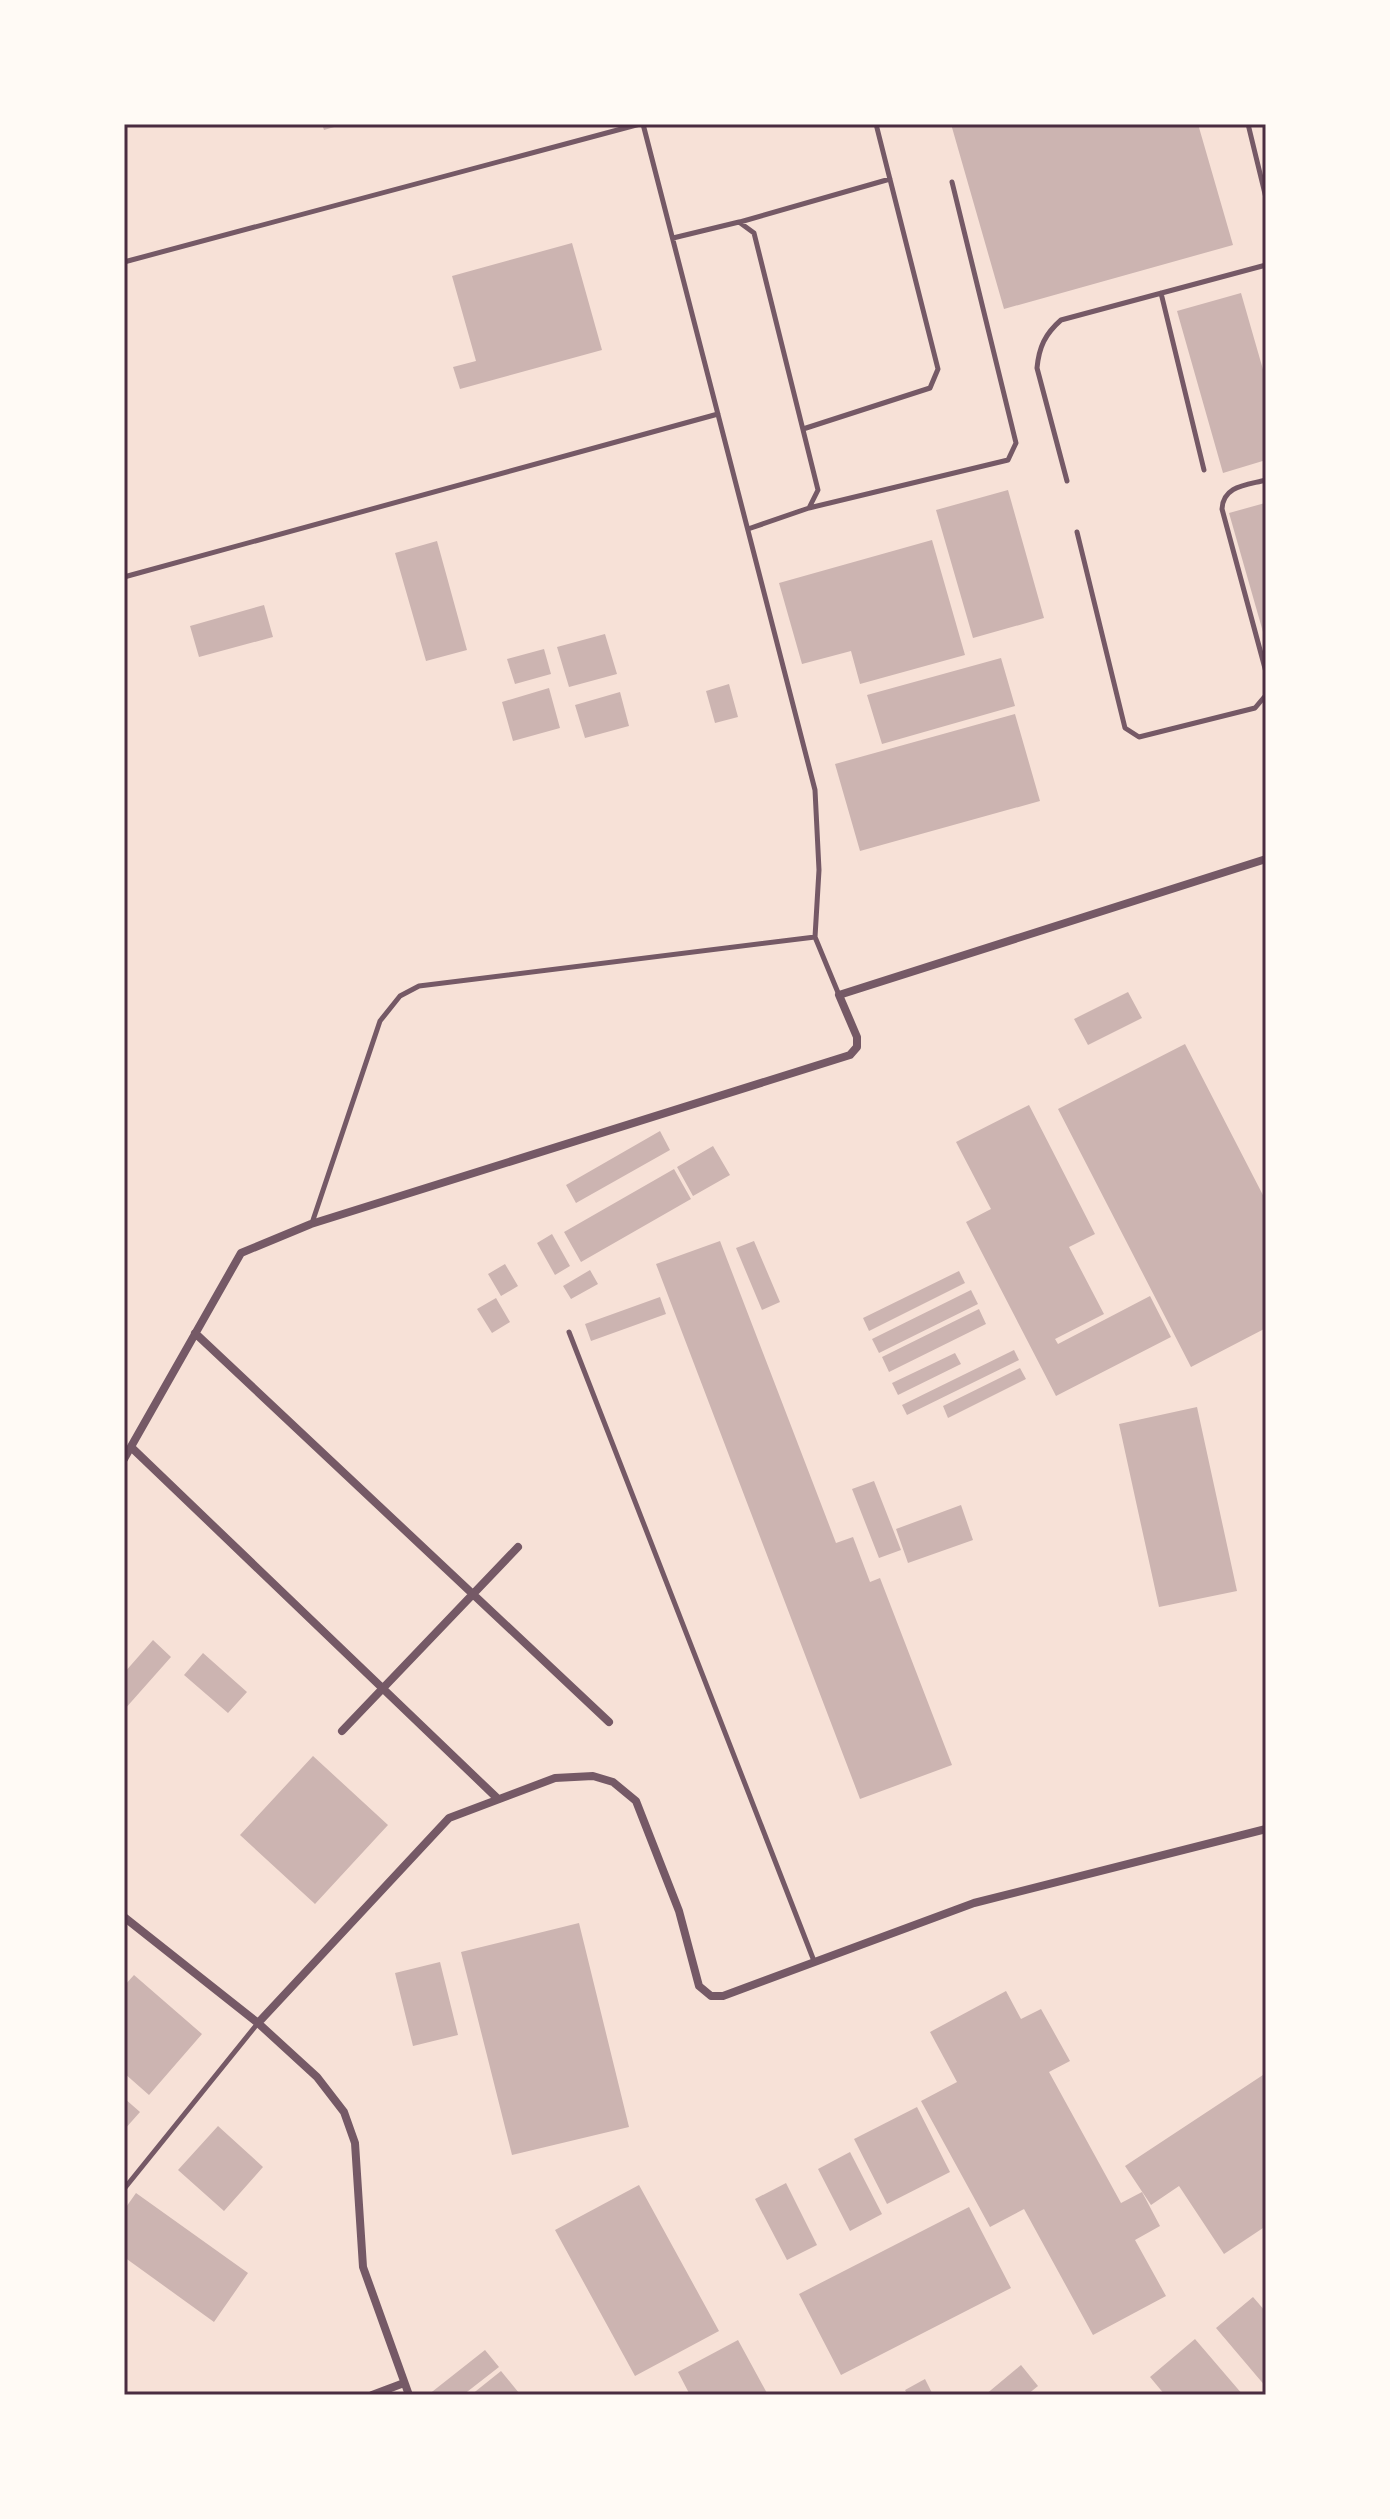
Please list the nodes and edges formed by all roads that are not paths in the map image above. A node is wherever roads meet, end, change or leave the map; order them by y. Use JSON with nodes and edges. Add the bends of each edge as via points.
{"nodes":[{"id":1,"x":642,"y":124,"type":"edge"},
{"id":2,"x":876,"y":124,"type":"edge"},
{"id":3,"x":1248,"y":124,"type":"edge"},
{"id":4,"x":890,"y":179,"type":"junction"},
{"id":5,"x":952,"y":182,"type":"dead end"},
{"id":6,"x":1266,"y":198,"type":"edge"},
{"id":7,"x":739,"y":222,"type":"junction"},
{"id":8,"x":673,"y":238,"type":"junction"},
{"id":9,"x":124,"y":262,"type":"edge"},
{"id":10,"x":1266,"y":265,"type":"edge"},
{"id":11,"x":1161,"y":293,"type":"junction"},
{"id":12,"x":718,"y":414,"type":"junction"},
{"id":13,"x":803,"y":429,"type":"junction"},
{"id":14,"x":1204,"y":470,"type":"dead end"},
{"id":15,"x":1266,"y":480,"type":"edge"},
{"id":16,"x":1067,"y":481,"type":"dead end"},
{"id":17,"x":809,"y":508,"type":"junction"},
{"id":18,"x":748,"y":529,"type":"junction"},
{"id":19,"x":1077,"y":532,"type":"dead end"},
{"id":20,"x":124,"y":577,"type":"edge"},
{"id":21,"x":1266,"y":672,"type":"edge"},
{"id":22,"x":1266,"y":695,"type":"edge"},
{"id":23,"x":1266,"y":859,"type":"edge"},
{"id":24,"x":815,"y":937,"type":"junction"},
{"id":25,"x":839,"y":995,"type":"junction"},
{"id":26,"x":311,"y":1224,"type":"junction"},
{"id":27,"x":569,"y":1332,"type":"dead end"},
{"id":28,"x":195,"y":1333,"type":"junction"},
{"id":29,"x":131,"y":1447,"type":"junction"},
{"id":30,"x":124,"y":1459,"type":"edge"},
{"id":31,"x":518,"y":1547,"type":"dead end"},
{"id":32,"x":474,"y":1594,"type":"junction"},
{"id":33,"x":382,"y":1689,"type":"junction"},
{"id":34,"x":609,"y":1722,"type":"dead end"},
{"id":35,"x":342,"y":1731,"type":"dead end"},
{"id":36,"x":497,"y":1798,"type":"junction"},
{"id":37,"x":1266,"y":1829,"type":"edge"},
{"id":38,"x":124,"y":1917,"type":"edge"},
{"id":39,"x":814,"y":1961,"type":"junction"},
{"id":40,"x":258,"y":2023,"type":"junction"},
{"id":41,"x":124,"y":2189,"type":"edge"},
{"id":42,"x":404,"y":2383,"type":"junction"},
{"id":43,"x":372,"y":2395,"type":"edge"},
{"id":44,"x":409,"y":2395,"type":"edge"}],
"edges":[{"from":1,"to":8,"type":"lane"},
{"from":1,"to":9,"type":"lane"},
{"from":2,"to":4,"type":"lane"},
{"from":3,"to":6,"type":"lane"},
{"from":4,"to":7,"type":"lane"},
{"from":4,"to":13,"type":"lane","via":[[938,369],[930,388]]},
{"from":5,"to":17,"type":"lane","via":[[1016,443],[1008,460]]},
{"from":7,"to":8,"type":"lane"},
{"from":7,"to":13,"type":"lane","via":[[754,233]]},
{"from":8,"to":12,"type":"lane"},
{"from":10,"to":11,"type":"lane"},
{"from":11,"to":14,"type":"lane"},
{"from":11,"to":16,"type":"lane","via":[[1061,320],[1047,332],[1037,368]]},
{"from":12,"to":18,"type":"lane"},
{"from":12,"to":20,"type":"lane"},
{"from":13,"to":17,"type":"lane","via":[[818,490]]},
{"from":15,"to":21,"type":"lane","via":[[1231,489],[1222,500]]},
{"from":17,"to":18,"type":"lane"},
{"from":18,"to":24,"type":"lane","via":[[815,790]]},
{"from":19,"to":22,"type":"lane","via":[[1125,728],[1131,734],[1139,737],[1255,708]]},
{"from":23,"to":25,"type":"street"},
{"from":24,"to":25,"type":"lane"},
{"from":24,"to":26,"type":"lane","via":[[419,986],[400,996],[380,1021]]},
{"from":25,"to":26,"type":"street","via":[[857,1037],[850,1055]]},
{"from":26,"to":28,"type":"street","via":[[241,1253]]},
{"from":27,"to":39,"type":"lane"},
{"from":28,"to":29,"type":"street"},
{"from":28,"to":32,"type":"street"},
{"from":29,"to":30,"type":"street"},
{"from":29,"to":33,"type":"street"},
{"from":31,"to":32,"type":"street"},
{"from":32,"to":33,"type":"street"},
{"from":32,"to":34,"type":"street"},
{"from":33,"to":35,"type":"street"},
{"from":33,"to":36,"type":"street"},
{"from":36,"to":39,"type":"street","via":[[555,1778],[593,1776],[613,1782],[636,1801],[679,1911],[699,1986],[711,1996]]},
{"from":36,"to":40,"type":"street","via":[[449,1818]]},
{"from":37,"to":39,"type":"street","via":[[974,1903]]},
{"from":38,"to":40,"type":"street"},
{"from":40,"to":41,"type":"lane"},
{"from":40,"to":42,"type":"street","via":[[317,2077],[344,2112],[355,2143],[363,2267]]},
{"from":42,"to":43,"type":"street"},
{"from":42,"to":44,"type":"street"}]}
